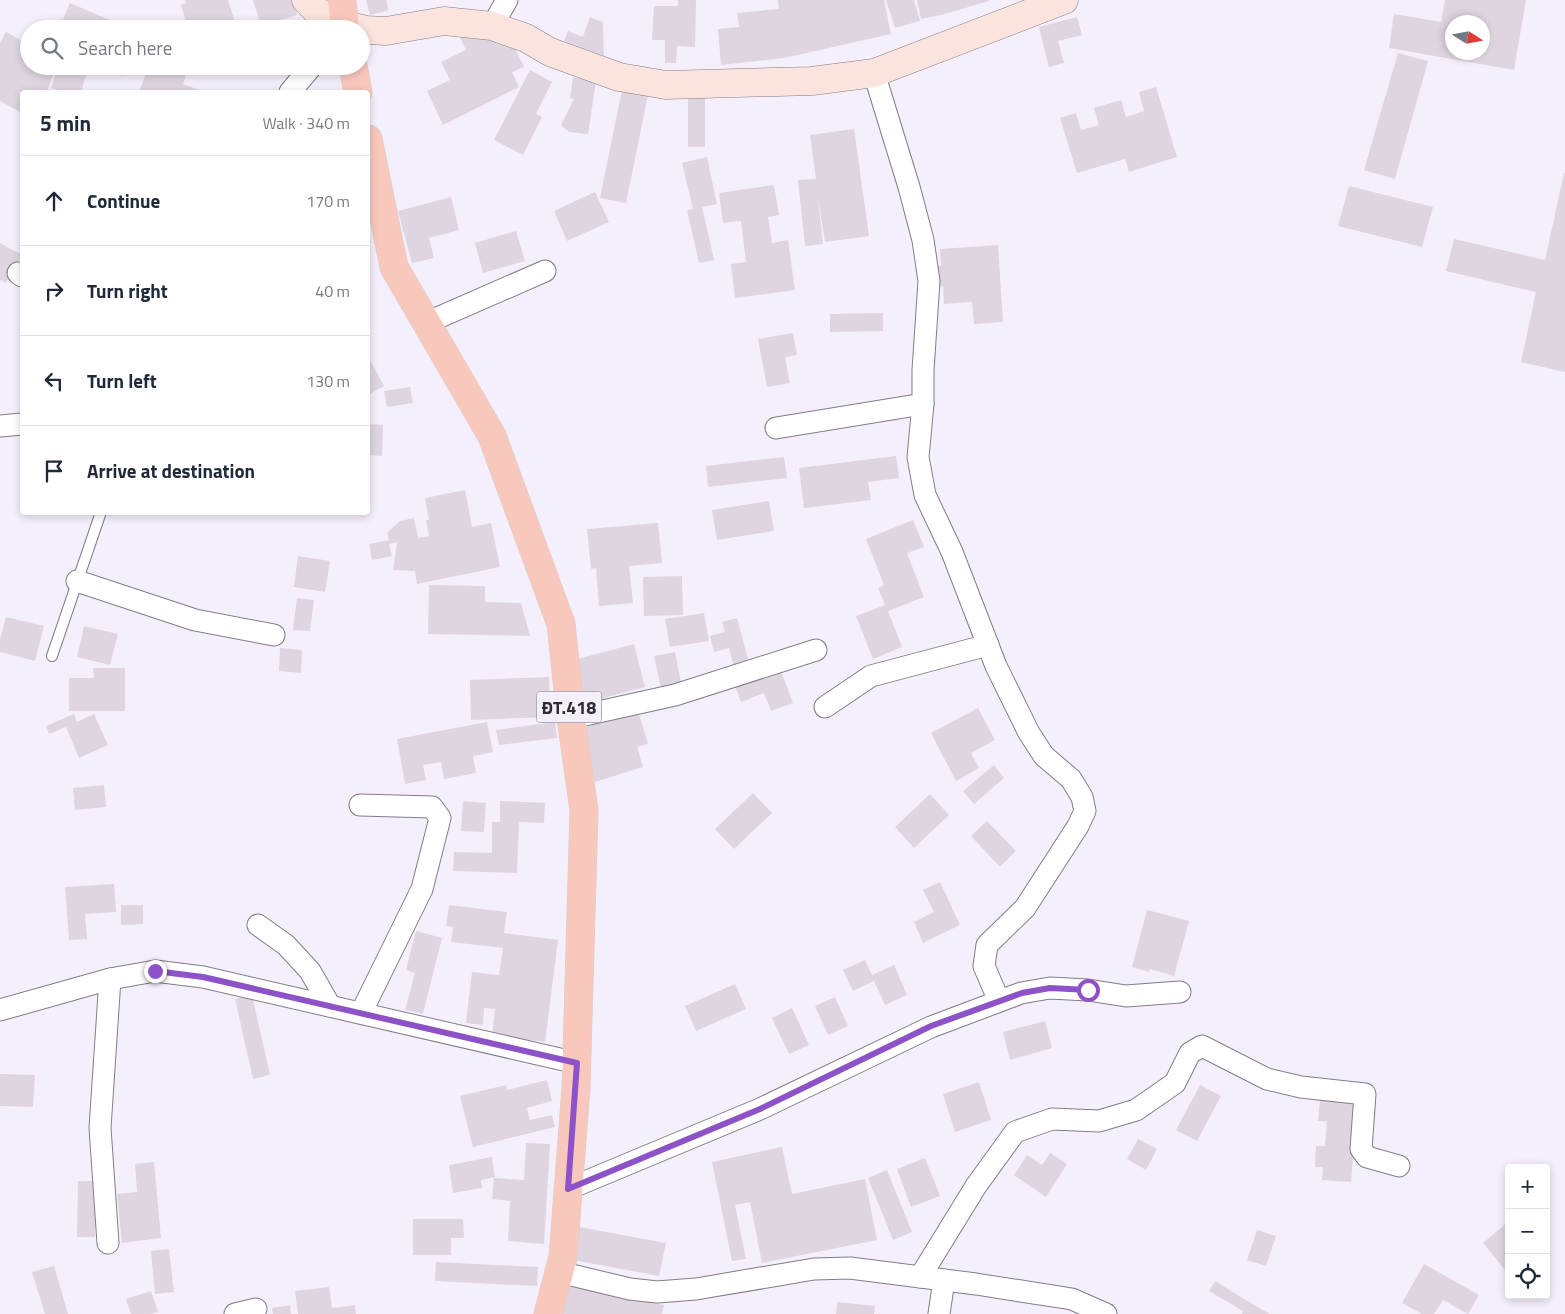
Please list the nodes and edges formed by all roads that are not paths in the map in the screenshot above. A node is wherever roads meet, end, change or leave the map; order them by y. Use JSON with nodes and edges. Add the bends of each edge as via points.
{"nodes":[{"id":1,"x":306,"y":0,"type":"edge"},
{"id":2,"x":507,"y":0,"type":"edge"},
{"id":3,"x":1064,"y":0,"type":"edge"},
{"id":4,"x":343,"y":20,"type":"edge"},
{"id":5,"x":492,"y":26,"type":"junction"},
{"id":6,"x":370,"y":30,"type":"edge"},
{"id":7,"x":874,"y":73,"type":"junction"},
{"id":8,"x":304,"y":75,"type":"edge"},
{"id":9,"x":355,"y":75,"type":"edge"},
{"id":10,"x":292,"y":90,"type":"edge"},
{"id":11,"x":358,"y":90,"type":"edge"},
{"id":12,"x":370,"y":149,"type":"edge"},
{"id":13,"x":545,"y":271,"type":"dead end"},
{"id":14,"x":426,"y":323,"type":"junction"},
{"id":15,"x":923,"y":404,"type":"junction"},
{"id":16,"x":20,"y":424,"type":"edge"},
{"id":17,"x":0,"y":426,"type":"edge"},
{"id":18,"x":776,"y":428,"type":"dead end"},
{"id":19,"x":100,"y":515,"type":"edge"},
{"id":20,"x":77,"y":581,"type":"junction"},
{"id":21,"x":274,"y":635,"type":"dead end"},
{"id":22,"x":988,"y":645,"type":"junction"},
{"id":23,"x":816,"y":650,"type":"dead end"},
{"id":24,"x":52,"y":656,"type":"dead end"},
{"id":25,"x":826,"y":708,"type":"dead end"},
{"id":26,"x":570,"y":718,"type":"junction"},
{"id":27,"x":360,"y":805,"type":"dead end"},
{"id":28,"x":258,"y":925,"type":"dead end"},
{"id":29,"x":110,"y":979,"type":"junction"},
{"id":30,"x":1180,"y":992,"type":"dead end"},
{"id":31,"x":999,"y":1001,"type":"junction"},
{"id":32,"x":330,"y":1006,"type":"junction"},
{"id":33,"x":0,"y":1010,"type":"edge"},
{"id":34,"x":361,"y":1013,"type":"junction"},
{"id":35,"x":577,"y":1063,"type":"junction"},
{"id":36,"x":1398,"y":1166,"type":"dead end"},
{"id":37,"x":568,"y":1189,"type":"junction"},
{"id":38,"x":108,"y":1243,"type":"dead end"},
{"id":39,"x":559,"y":1272,"type":"junction"},
{"id":40,"x":920,"y":1277,"type":"junction"},
{"id":41,"x":944,"y":1280,"type":"junction"},
{"id":42,"x":256,"y":1309,"type":"dead end"},
{"id":43,"x":235,"y":1314,"type":"edge"},
{"id":44,"x":548,"y":1314,"type":"edge"},
{"id":45,"x":939,"y":1314,"type":"edge"},
{"id":46,"x":1106,"y":1314,"type":"edge"}],
"edges":[{"from":1,"to":4,"type":"street","via":[[318,12]]},
{"from":2,"to":5,"type":"street"},
{"from":3,"to":7,"type":"street"},
{"from":5,"to":6,"type":"street","via":[[444,21],[386,31]]},
{"from":5,"to":7,"type":"street","via":[[526,38],[550,52],[619,77],[666,85],[812,81]]},
{"from":7,"to":15,"type":"street","via":[[923,240],[929,281]]},
{"from":8,"to":10,"type":"street"},
{"from":9,"to":11,"type":"main road"},
{"from":12,"to":14,"type":"main road","number":"ĐT.418","via":[[394,267]]},
{"from":13,"to":14,"type":"street"},
{"from":14,"to":26,"type":"main road","number":"ĐT.418","via":[[492,436],[558,614]]},
{"from":15,"to":18,"type":"street"},
{"from":15,"to":22,"type":"street","via":[[918,457],[925,495],[952,552]]},
{"from":16,"to":17,"type":"street"},
{"from":19,"to":20,"type":"lane"},
{"from":20,"to":21,"type":"street","via":[[195,620]]},
{"from":20,"to":24,"type":"lane"},
{"from":22,"to":25,"type":"street","via":[[871,676]]},
{"from":22,"to":31,"type":"street","via":[[1029,733],[1044,756],[1071,779],[1082,797],[1085,811],[1025,908],[987,945],[984,966]]},
{"from":23,"to":26,"type":"street","via":[[675,695]]},
{"from":26,"to":35,"type":"main road","number":"ĐT.418","via":[[584,810]]},
{"from":27,"to":34,"type":"street","via":[[432,807],[440,818],[422,889]]},
{"from":28,"to":32,"type":"street","via":[[286,945],[310,971]]},
{"from":29,"to":32,"type":"street","via":[[165,972],[203,977]]},
{"from":29,"to":33,"type":"street"},
{"from":29,"to":38,"type":"street","via":[[100,1128]]},
{"from":30,"to":31,"type":"street","via":[[1126,996],[1050,988]]},
{"from":31,"to":37,"type":"street","via":[[931,1026],[760,1109]]},
{"from":32,"to":34,"type":"street"},
{"from":34,"to":35,"type":"street"},
{"from":35,"to":37,"type":"main road","number":"ĐT.418"},
{"from":36,"to":40,"type":"street","via":[[1367,1158],[1361,1149],[1365,1094],[1301,1087],[1267,1078],[1202,1046],[1190,1053],[1175,1083],[1136,1110],[1099,1121],[1052,1119],[1016,1132],[976,1186]]},
{"from":37,"to":39,"type":"main road","number":"ĐT.418"},
{"from":39,"to":40,"type":"street","via":[[656,1292],[696,1289],[814,1269],[850,1268]]},
{"from":39,"to":44,"type":"main road","number":"ĐT.418"},
{"from":40,"to":41,"type":"street"},
{"from":41,"to":45,"type":"street"},
{"from":41,"to":46,"type":"street","via":[[1072,1299]]},
{"from":42,"to":43,"type":"street"}]}
